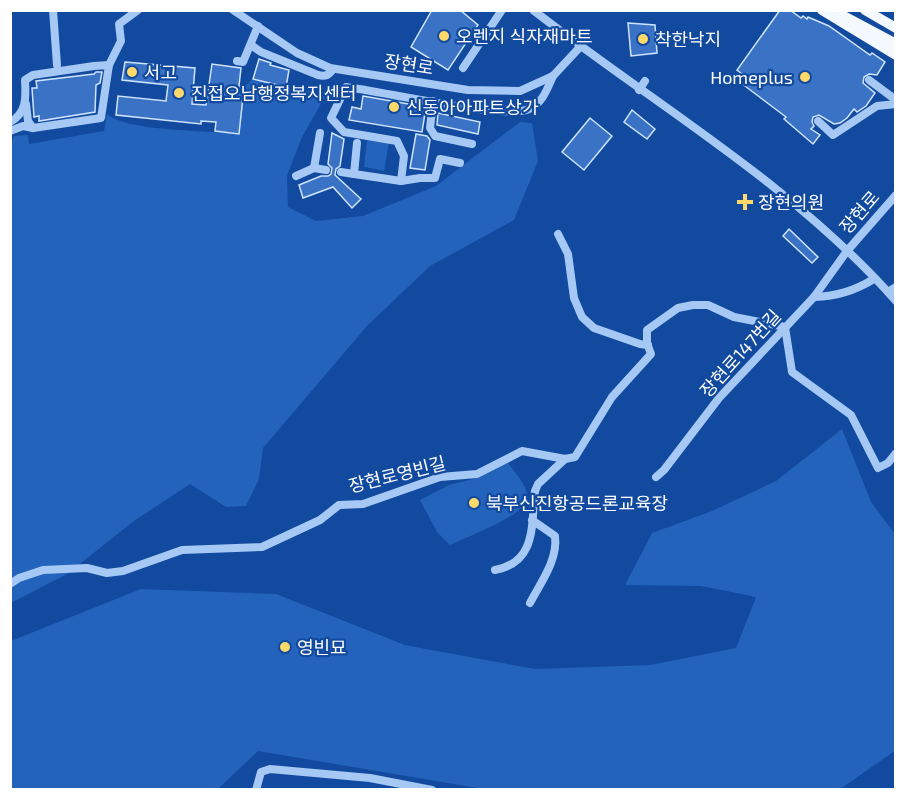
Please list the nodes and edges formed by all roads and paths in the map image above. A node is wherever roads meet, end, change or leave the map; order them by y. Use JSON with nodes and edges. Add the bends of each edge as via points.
{"nodes":[{"id":1,"x":53,"y":10,"type":"edge"},
{"id":2,"x":138,"y":10,"type":"edge"},
{"id":3,"x":233,"y":10,"type":"edge"},
{"id":4,"x":490,"y":10,"type":"edge"},
{"id":5,"x":533,"y":10,"type":"edge"},
{"id":6,"x":822,"y":10,"type":"edge"},
{"id":7,"x":834,"y":10,"type":"edge"},
{"id":8,"x":865,"y":10,"type":"edge"},
{"id":9,"x":500,"y":14,"type":"edge"},
{"id":10,"x":258,"y":26,"type":"junction"},
{"id":11,"x":896,"y":28,"type":"edge"},
{"id":12,"x":896,"y":44,"type":"edge"},
{"id":13,"x":251,"y":45,"type":"junction"},
{"id":14,"x":580,"y":47,"type":"junction"},
{"id":15,"x":896,"y":55,"type":"edge"},
{"id":16,"x":237,"y":61,"type":"dead end"},
{"id":17,"x":57,"y":64,"type":"dead end"},
{"id":18,"x":109,"y":65,"type":"junction"},
{"id":19,"x":463,"y":68,"type":"dead end"},
{"id":20,"x":333,"y":69,"type":"junction"},
{"id":21,"x":553,"y":76,"type":"junction"},
{"id":22,"x":869,"y":80,"type":"dead end"},
{"id":23,"x":645,"y":81,"type":"dead end"},
{"id":24,"x":639,"y":90,"type":"junction"},
{"id":25,"x":434,"y":101,"type":"junction"},
{"id":26,"x":896,"y":102,"type":"edge"},
{"id":27,"x":27,"y":104,"type":"junction"},
{"id":28,"x":818,"y":121,"type":"dead end"},
{"id":29,"x":10,"y":122,"type":"edge"},
{"id":30,"x":33,"y":128,"type":"junction"},
{"id":31,"x":10,"y":131,"type":"edge"},
{"id":32,"x":320,"y":134,"type":"dead end"},
{"id":33,"x":357,"y":143,"type":"dead end"},
{"id":34,"x":472,"y":144,"type":"dead end"},
{"id":35,"x":460,"y":163,"type":"dead end"},
{"id":36,"x":314,"y":168,"type":"junction"},
{"id":37,"x":326,"y":170,"type":"dead end"},
{"id":38,"x":341,"y":172,"type":"dead end"},
{"id":39,"x":354,"y":174,"type":"junction"},
{"id":40,"x":296,"y":176,"type":"dead end"},
{"id":41,"x":401,"y":182,"type":"junction"},
{"id":42,"x":896,"y":195,"type":"edge"},
{"id":43,"x":558,"y":234,"type":"dead end"},
{"id":44,"x":847,"y":251,"type":"junction"},
{"id":45,"x":874,"y":279,"type":"junction"},
{"id":46,"x":892,"y":289,"type":"edge"},
{"id":47,"x":814,"y":297,"type":"junction"},
{"id":48,"x":896,"y":301,"type":"edge"},
{"id":49,"x":785,"y":327,"type":"junction"},
{"id":50,"x":648,"y":345,"type":"junction"},
{"id":51,"x":896,"y":453,"type":"edge"},
{"id":52,"x":565,"y":459,"type":"junction"},
{"id":53,"x":656,"y":477,"type":"dead end"},
{"id":54,"x":532,"y":520,"type":"junction"},
{"id":55,"x":495,"y":570,"type":"dead end"},
{"id":56,"x":10,"y":584,"type":"edge"},
{"id":57,"x":530,"y":603,"type":"dead end"},
{"id":58,"x":256,"y":789,"type":"edge"},
{"id":59,"x":432,"y":789,"type":"edge"}],
"edges":[{"from":1,"to":17,"type":"street"},
{"from":2,"to":18,"type":"street","via":[[119,24],[121,41]]},
{"from":3,"to":10,"type":"street","name":"장현로"},
{"from":4,"to":9,"type":"street"},
{"from":5,"to":14,"type":"street","name":"장현로"},
{"from":6,"to":15,"type":"main road"},
{"from":7,"to":12,"type":"main road"},
{"from":8,"to":11,"type":"main road"},
{"from":9,"to":19,"type":"street"},
{"from":10,"to":13,"type":"street"},
{"from":10,"to":20,"type":"street","name":"장현로","via":[[297,53]]},
{"from":13,"to":16,"type":"street","via":[[243,62]]},
{"from":13,"to":20,"type":"street","via":[[318,75],[329,74]]},
{"from":14,"to":21,"type":"street","name":"장현로"},
{"from":14,"to":24,"type":"street","name":"장현로"},
{"from":18,"to":27,"type":"street","via":[[33,75],[25,80]]},
{"from":18,"to":30,"type":"street","via":[[101,118]]},
{"from":20,"to":21,"type":"street","name":"장현로","via":[[468,90],[520,92]]},
{"from":21,"to":25,"type":"street","via":[[538,102],[518,112]]},
{"from":22,"to":26,"type":"street"},
{"from":23,"to":24,"type":"street"},
{"from":24,"to":44,"type":"street","name":"장현로","via":[[774,186]]},
{"from":25,"to":34,"type":"street","via":[[430,128],[435,136]]},
{"from":25,"to":41,"type":"street","via":[[346,87],[331,118],[344,132],[397,141],[404,156]]},
{"from":26,"to":28,"type":"street","via":[[873,104],[833,135]]},
{"from":27,"to":29,"type":"street"},
{"from":27,"to":30,"type":"street","via":[[28,121]]},
{"from":30,"to":31,"type":"street","via":[[23,126]]},
{"from":32,"to":36,"type":"street"},
{"from":33,"to":39,"type":"street"},
{"from":35,"to":41,"type":"street","via":[[440,159],[435,178]]},
{"from":36,"to":37,"type":"street"},
{"from":36,"to":40,"type":"street"},
{"from":38,"to":39,"type":"street"},
{"from":39,"to":41,"type":"street"},
{"from":42,"to":44,"type":"street","name":"장현로"},
{"from":43,"to":50,"type":"street","via":[[568,254],[573,298],[582,316],[594,328]]},
{"from":44,"to":45,"type":"street","name":"장현로"},
{"from":44,"to":47,"type":"street","name":"장현로147번길"},
{"from":45,"to":46,"type":"street","name":"장현로"},
{"from":45,"to":47,"type":"street","via":[[836,296]]},
{"from":46,"to":48,"type":"street","name":"장현로"},
{"from":47,"to":49,"type":"street","name":"장현로147번길"},
{"from":49,"to":50,"type":"street","via":[[734,317],[708,305],[693,305],[678,308],[647,330]]},
{"from":49,"to":51,"type":"street","via":[[792,372],[851,415],[878,468]]},
{"from":49,"to":53,"type":"street","name":"장현로147번길","via":[[719,398]]},
{"from":50,"to":52,"type":"street","via":[[651,354],[647,360],[612,397],[575,457]]},
{"from":52,"to":54,"type":"street","via":[[538,484]]},
{"from":52,"to":56,"type":"street","name":"장현로영빈길","via":[[522,451],[477,474],[440,477],[363,504],[339,505],[320,520],[262,547],[182,550],[107,573],[87,568],[43,570]]},
{"from":54,"to":55,"type":"street","via":[[526,552],[520,559]]},
{"from":54,"to":57,"type":"street","via":[[555,536],[557,548]]},
{"from":58,"to":59,"type":"street","via":[[261,772],[270,769],[370,778]]}]}
